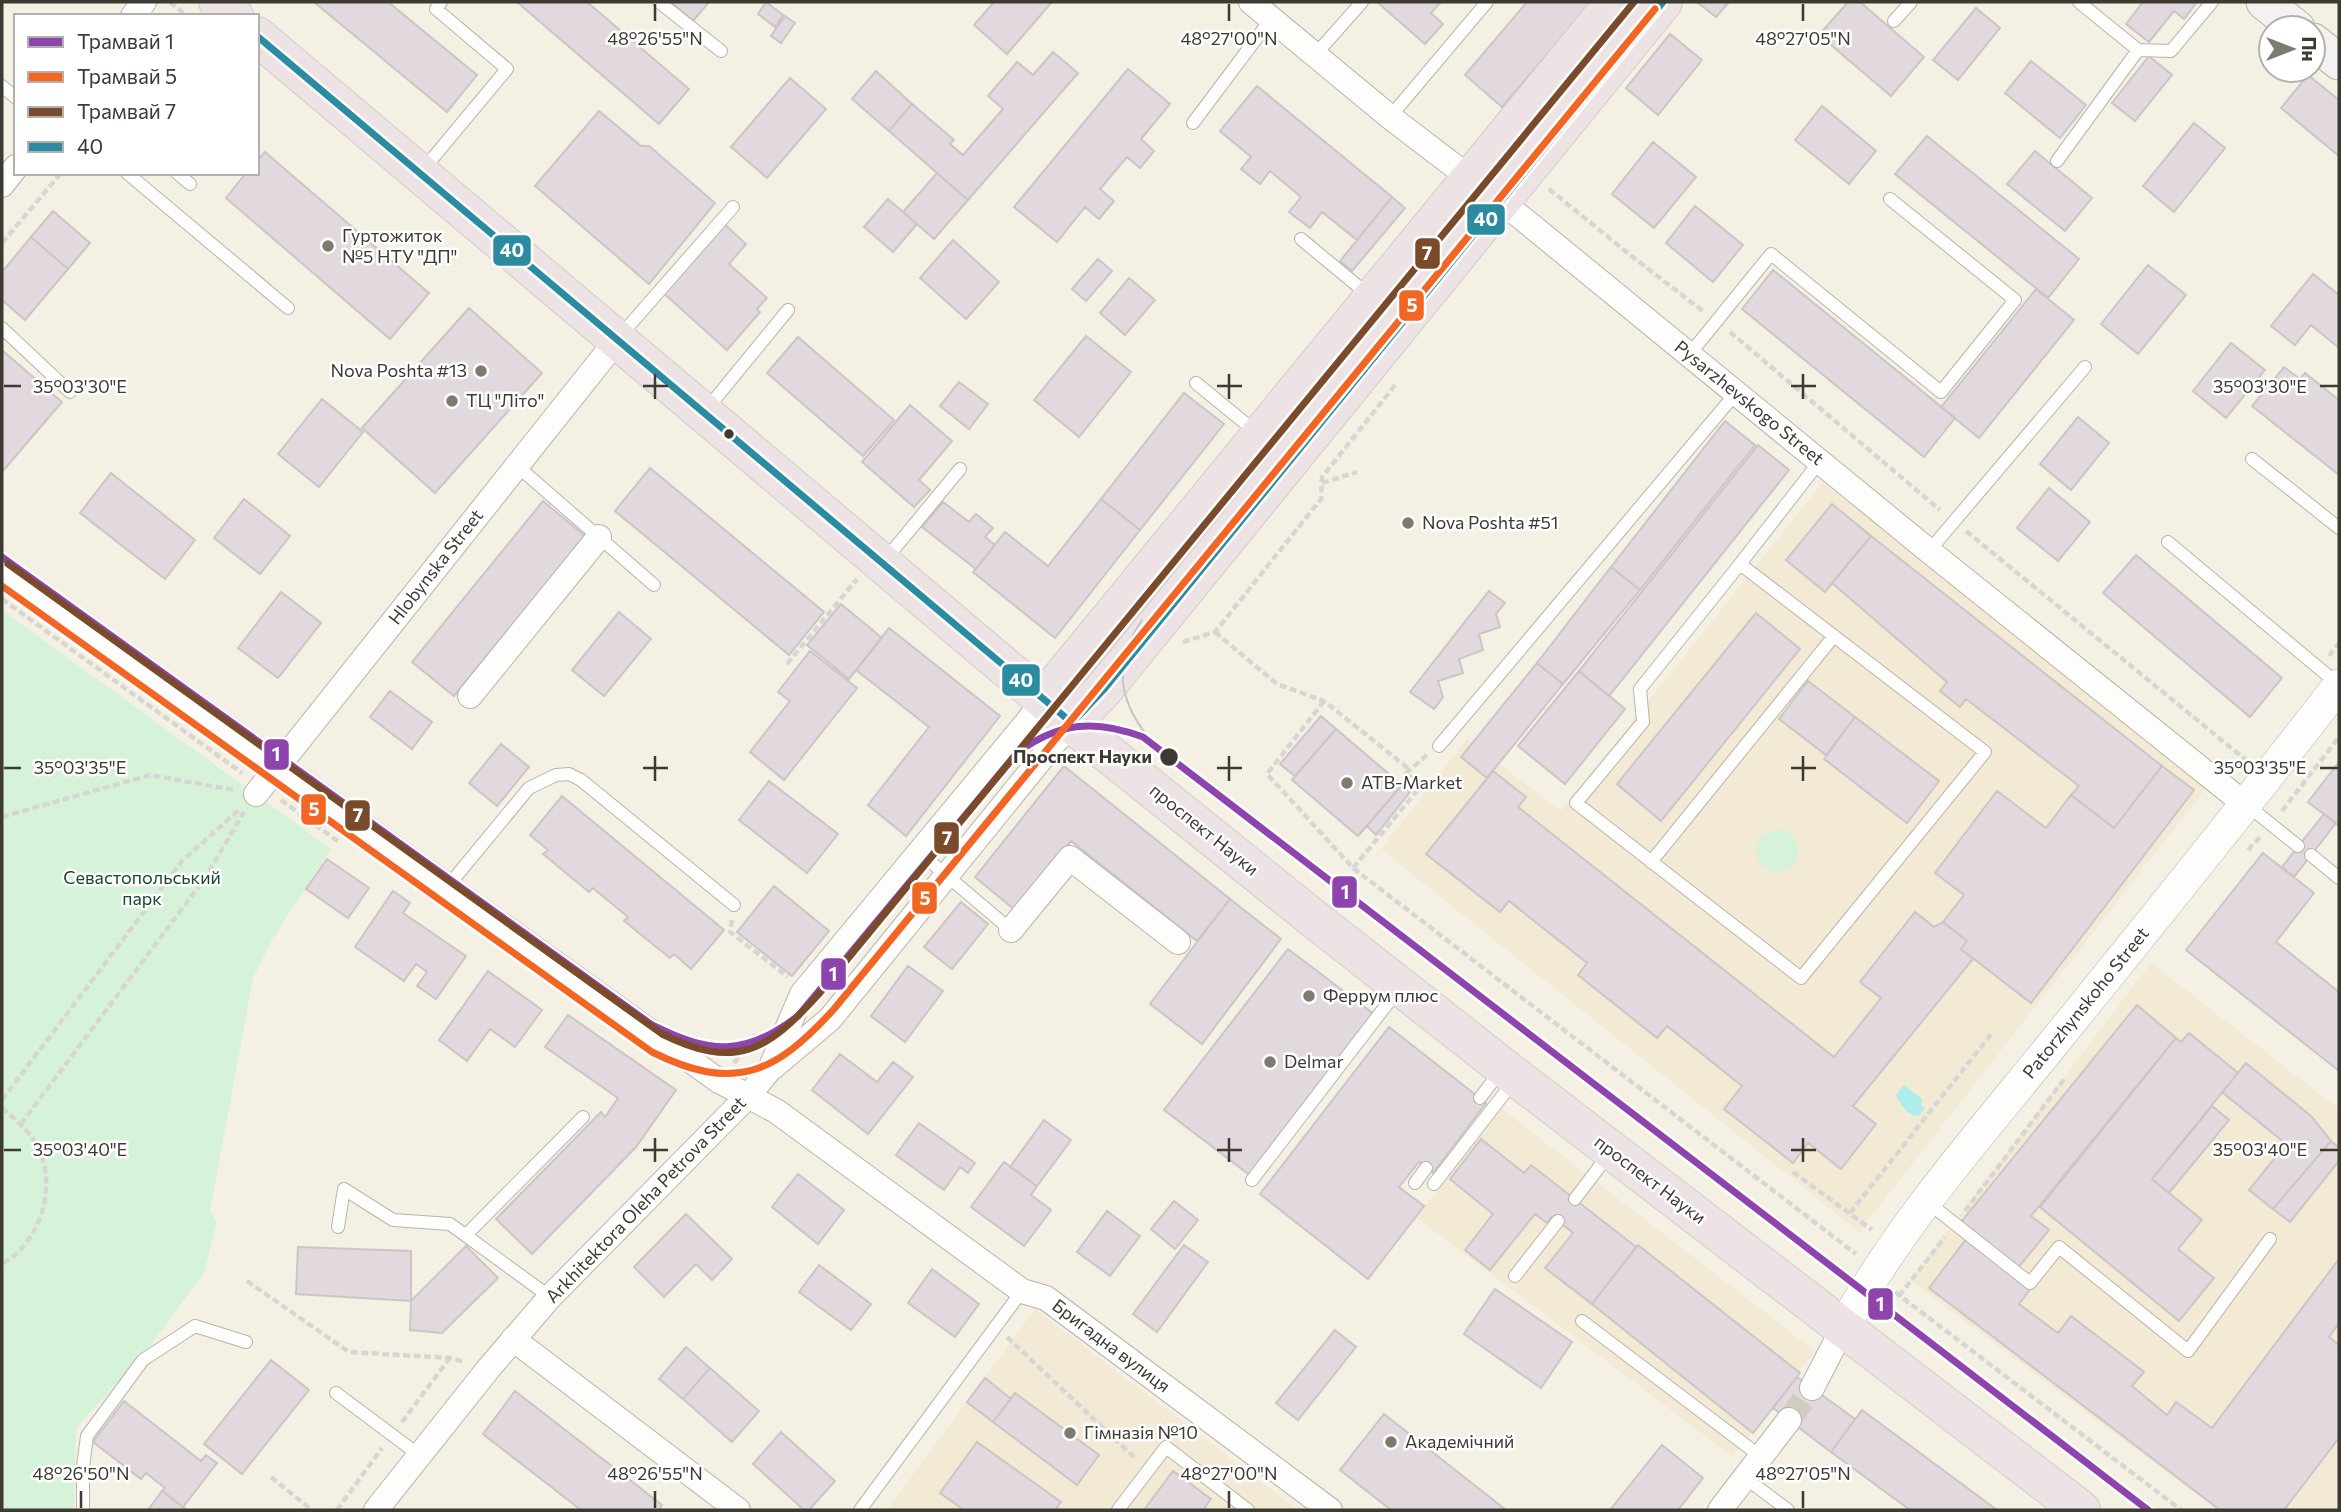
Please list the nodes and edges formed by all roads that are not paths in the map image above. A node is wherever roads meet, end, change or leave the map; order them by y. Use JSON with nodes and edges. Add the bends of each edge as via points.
{"nodes":[{"id":1,"x":218,"y":2,"type":"edge"},
{"id":2,"x":441,"y":2,"type":"edge"},
{"id":3,"x":659,"y":2,"type":"edge"},
{"id":4,"x":1251,"y":2,"type":"edge"},
{"id":5,"x":1362,"y":2,"type":"edge"},
{"id":6,"x":1487,"y":2,"type":"edge"},
{"id":7,"x":1615,"y":2,"type":"edge"},
{"id":8,"x":1663,"y":2,"type":"edge"},
{"id":9,"x":1911,"y":2,"type":"edge"},
{"id":10,"x":2079,"y":2,"type":"edge"},
{"id":11,"x":2212,"y":2,"type":"edge"},
{"id":12,"x":2264,"y":2,"type":"edge"},
{"id":13,"x":232,"y":14,"type":"edge"},
{"id":14,"x":2279,"y":14,"type":"edge"},
{"id":15,"x":1271,"y":19,"type":"junction"},
{"id":16,"x":1894,"y":21,"type":"dead end"},
{"id":17,"x":259,"y":38,"type":"edge"},
{"id":18,"x":2138,"y":50,"type":"junction"},
{"id":19,"x":721,"y":51,"type":"dead end"},
{"id":20,"x":1315,"y":55,"type":"junction"},
{"id":21,"x":1390,"y":117,"type":"junction"},
{"id":22,"x":1193,"y":123,"type":"dead end"},
{"id":23,"x":2057,"y":161,"type":"dead end"},
{"id":24,"x":14,"y":170,"type":"edge"},
{"id":25,"x":419,"y":174,"type":"junction"},
{"id":26,"x":129,"y":175,"type":"edge"},
{"id":27,"x":179,"y":175,"type":"edge"},
{"id":28,"x":1470,"y":176,"type":"junction"},
{"id":29,"x":190,"y":184,"type":"dead end"},
{"id":30,"x":2,"y":185,"type":"edge"},
{"id":31,"x":1890,"y":199,"type":"dead end"},
{"id":32,"x":1500,"y":201,"type":"junction"},
{"id":33,"x":733,"y":207,"type":"dead end"},
{"id":34,"x":1301,"y":239,"type":"dead end"},
{"id":35,"x":1372,"y":298,"type":"junction"},
{"id":36,"x":288,"y":308,"type":"dead end"},
{"id":37,"x":788,"y":310,"type":"dead end"},
{"id":38,"x":2,"y":328,"type":"edge"},
{"id":39,"x":617,"y":340,"type":"junction"},
{"id":40,"x":1689,"y":355,"type":"junction"},
{"id":41,"x":2085,"y":367,"type":"dead end"},
{"id":42,"x":1196,"y":383,"type":"dead end"},
{"id":43,"x":70,"y":392,"type":"dead end"},
{"id":44,"x":1735,"y":393,"type":"junction"},
{"id":45,"x":703,"y":413,"type":"junction"},
{"id":46,"x":1259,"y":435,"type":"junction"},
{"id":47,"x":2252,"y":459,"type":"dead end"},
{"id":48,"x":1820,"y":461,"type":"junction"},
{"id":49,"x":516,"y":465,"type":"junction"},
{"id":50,"x":960,"y":469,"type":"dead end"},
{"id":51,"x":2339,"y":528,"type":"edge"},
{"id":52,"x":599,"y":537,"type":"junction"},
{"id":53,"x":2168,"y":542,"type":"dead end"},
{"id":54,"x":1929,"y":551,"type":"junction"},
{"id":55,"x":878,"y":560,"type":"junction"},
{"id":56,"x":1741,"y":564,"type":"junction"},
{"id":57,"x":2,"y":566,"type":"edge"},
{"id":58,"x":654,"y":585,"type":"dead end"},
{"id":59,"x":1834,"y":636,"type":"junction"},
{"id":60,"x":2339,"y":685,"type":"edge"},
{"id":61,"x":470,"y":696,"type":"dead end"},
{"id":62,"x":1044,"y":699,"type":"junction"},
{"id":63,"x":1072,"y":723,"type":"junction"},
{"id":64,"x":1439,"y":746,"type":"road end"},
{"id":65,"x":279,"y":765,"type":"junction"},
{"id":66,"x":256,"y":794,"type":"road end"},
{"id":67,"x":2246,"y":805,"type":"junction"},
{"id":68,"x":2298,"y":846,"type":"dead end"},
{"id":69,"x":920,"y":853,"type":"junction"},
{"id":70,"x":2311,"y":855,"type":"dead end"},
{"id":71,"x":1651,"y":862,"type":"junction"},
{"id":72,"x":947,"y":876,"type":"junction"},
{"id":73,"x":2339,"y":878,"type":"edge"},
{"id":74,"x":448,"y":886,"type":"junction"},
{"id":75,"x":734,"y":905,"type":"road end"},
{"id":76,"x":1011,"y":930,"type":"joint"},
{"id":77,"x":1178,"y":942,"type":"dead end"},
{"id":78,"x":1400,"y":987,"type":"junction"},
{"id":79,"x":770,"y":1069,"type":"junction"},
{"id":80,"x":1510,"y":1072,"type":"junction"},
{"id":81,"x":748,"y":1096,"type":"junction"},
{"id":82,"x":1480,"y":1098,"type":"dead end"},
{"id":83,"x":583,"y":1117,"type":"dead end"},
{"id":84,"x":1612,"y":1151,"type":"junction"},
{"id":85,"x":1426,"y":1168,"type":"dead end"},
{"id":86,"x":1252,"y":1180,"type":"dead end"},
{"id":87,"x":1415,"y":1183,"type":"dead end"},
{"id":88,"x":1434,"y":1184,"type":"dead end"},
{"id":89,"x":1575,"y":1199,"type":"dead end"},
{"id":90,"x":1926,"y":1200,"type":"junction"},
{"id":91,"x":1558,"y":1221,"type":"dead end"},
{"id":92,"x":338,"y":1227,"type":"dead end"},
{"id":93,"x":466,"y":1235,"type":"junction"},
{"id":94,"x":2270,"y":1239,"type":"dead end"},
{"id":95,"x":1515,"y":1276,"type":"dead end"},
{"id":96,"x":1022,"y":1291,"type":"junction"},
{"id":97,"x":550,"y":1297,"type":"junction"},
{"id":98,"x":1582,"y":1321,"type":"dead end"},
{"id":99,"x":1843,"y":1328,"type":"junction"},
{"id":100,"x":513,"y":1339,"type":"junction"},
{"id":101,"x":246,"y":1342,"type":"dead end"},
{"id":102,"x":1812,"y":1388,"type":"tunnel mouth"},
{"id":103,"x":336,"y":1393,"type":"dead end"},
{"id":104,"x":1789,"y":1420,"type":"tunnel mouth"},
{"id":105,"x":419,"y":1455,"type":"junction"},
{"id":106,"x":1760,"y":1456,"type":"junction"},
{"id":107,"x":1744,"y":1477,"type":"junction"},
{"id":108,"x":83,"y":1510,"type":"edge"},
{"id":109,"x":376,"y":1510,"type":"edge"},
{"id":110,"x":738,"y":1510,"type":"edge"},
{"id":111,"x":860,"y":1510,"type":"edge"},
{"id":112,"x":1118,"y":1510,"type":"edge"},
{"id":113,"x":1248,"y":1510,"type":"edge"},
{"id":114,"x":1330,"y":1510,"type":"edge"},
{"id":115,"x":1720,"y":1510,"type":"edge"},
{"id":116,"x":1788,"y":1510,"type":"edge"},
{"id":117,"x":2081,"y":1510,"type":"edge"}],
"edges":[{"from":1,"to":13,"type":"main road"},
{"from":2,"to":25,"type":"lane","via":[[436,9],[507,69]]},
{"from":3,"to":19,"type":"lane"},
{"from":4,"to":15,"type":"street","name":"Pysarzhevskogo Street"},
{"from":5,"to":20,"type":"lane"},
{"from":6,"to":21,"type":"lane"},
{"from":7,"to":28,"type":"main road","name":"Arkhitektora Oleha Petrova Street"},
{"from":8,"to":32,"type":"main road"},
{"from":9,"to":16,"type":"lane"},
{"from":10,"to":18,"type":"lane"},
{"from":11,"to":18,"type":"lane","via":[[2172,51]]},
{"from":12,"to":14,"type":"main road"},
{"from":15,"to":20,"type":"street","name":"Pysarzhevskogo Street"},
{"from":15,"to":22,"type":"lane"},
{"from":17,"to":25,"type":"main road","name":"проспект Науки"},
{"from":18,"to":23,"type":"lane"},
{"from":20,"to":21,"type":"street","name":"Pysarzhevskogo Street"},
{"from":21,"to":28,"type":"street","name":"Pysarzhevskogo Street"},
{"from":24,"to":30,"type":"street"},
{"from":25,"to":39,"type":"main road","name":"проспект Науки"},
{"from":26,"to":36,"type":"lane"},
{"from":27,"to":29,"type":"lane"},
{"from":28,"to":32,"type":"street","name":"Pysarzhevskogo Street"},
{"from":28,"to":35,"type":"main road","name":"Arkhitektora Oleha Petrova Street"},
{"from":31,"to":40,"type":"lane","via":[[2015,300],[1941,392],[1772,254]]},
{"from":32,"to":40,"type":"street","name":"Pysarzhevskogo Street"},
{"from":32,"to":63,"type":"main road"},
{"from":33,"to":39,"type":"lane"},
{"from":34,"to":35,"type":"lane"},
{"from":35,"to":46,"type":"main road","name":"Arkhitektora Oleha Petrova Street"},
{"from":37,"to":45,"type":"lane"},
{"from":38,"to":43,"type":"lane"},
{"from":39,"to":45,"type":"main road","name":"проспект Науки"},
{"from":39,"to":49,"type":"street","name":"Hlobynska Street"},
{"from":40,"to":44,"type":"street","name":"Pysarzhevskogo Street"},
{"from":41,"to":54,"type":"lane"},
{"from":42,"to":46,"type":"lane"},
{"from":44,"to":48,"type":"street","name":"Pysarzhevskogo Street"},
{"from":44,"to":64,"type":"lane"},
{"from":45,"to":55,"type":"main road","name":"проспект Науки"},
{"from":46,"to":62,"type":"main road","name":"Arkhitektora Oleha Petrova Street"},
{"from":47,"to":51,"type":"lane"},
{"from":48,"to":54,"type":"street","name":"Pysarzhevskogo Street"},
{"from":48,"to":56,"type":"lane"},
{"from":49,"to":52,"type":"lane"},
{"from":49,"to":65,"type":"street","name":"Hlobynska Street"},
{"from":50,"to":55,"type":"lane"},
{"from":52,"to":58,"type":"lane"},
{"from":52,"to":61,"type":"street"},
{"from":53,"to":60,"type":"lane"},
{"from":54,"to":67,"type":"street","name":"Pysarzhevskogo Street"},
{"from":55,"to":62,"type":"main road","name":"проспект Науки"},
{"from":56,"to":59,"type":"lane"},
{"from":56,"to":71,"type":"lane","via":[[1640,689],[1643,722],[1576,803]]},
{"from":57,"to":65,"type":"street","name":"Бригадна вулиця"},
{"from":59,"to":71,"type":"lane"},
{"from":59,"to":71,"type":"lane","via":[[1985,752],[1801,978]]},
{"from":60,"to":67,"type":"street","name":"Patorzhynskoho Street"},
{"from":62,"to":63,"type":"main road","name":"проспект Науки"},
{"from":62,"to":69,"type":"street","name":"Arkhitektora Oleha Petrova Street"},
{"from":63,"to":72,"type":"street"},
{"from":63,"to":78,"type":"main road","name":"проспект Науки"},
{"from":65,"to":66,"type":"street","name":"Hlobynska Street"},
{"from":65,"to":74,"type":"street","name":"Бригадна вулиця"},
{"from":67,"to":68,"type":"lane"},
{"from":67,"to":90,"type":"street","name":"Patorzhynskoho Street"},
{"from":69,"to":72,"type":"lane"},
{"from":69,"to":79,"type":"street","name":"Arkhitektora Oleha Petrova Street","via":[[802,995]]},
{"from":70,"to":73,"type":"lane"},
{"from":72,"to":76,"type":"lane"},
{"from":72,"to":79,"type":"street","via":[[830,1019]]},
{"from":74,"to":75,"type":"lane","via":[[528,788],[569,774]]},
{"from":74,"to":81,"type":"street","name":"Бригадна вулиця","via":[[719,1081]]},
{"from":76,"to":77,"type":"street","via":[[1070,858]]},
{"from":78,"to":80,"type":"main road","name":"проспект Науки"},
{"from":78,"to":86,"type":"lane"},
{"from":79,"to":81,"type":"street","name":"Arkhitektora Oleha Petrova Street"},
{"from":80,"to":82,"type":"lane"},
{"from":80,"to":84,"type":"main road","name":"проспект Науки"},
{"from":80,"to":88,"type":"lane"},
{"from":81,"to":96,"type":"street","name":"Бригадна вулиця","via":[[776,1111]]},
{"from":81,"to":97,"type":"street","name":"Arkhitektora Oleha Petrova Street"},
{"from":83,"to":93,"type":"lane"},
{"from":84,"to":89,"type":"lane"},
{"from":84,"to":99,"type":"main road","name":"проспект Науки"},
{"from":85,"to":87,"type":"lane"},
{"from":90,"to":94,"type":"lane","via":[[2030,1283],[2059,1247],[2188,1351]]},
{"from":90,"to":99,"type":"street","name":"Patorzhynskoho Street","via":[[1870,1267]]},
{"from":91,"to":95,"type":"lane"},
{"from":92,"to":93,"type":"lane","via":[[344,1189],[393,1220],[450,1224]]},
{"from":93,"to":97,"type":"lane"},
{"from":96,"to":111,"type":"lane"},
{"from":96,"to":114,"type":"street","name":"Бригадна вулиця","via":[[1046,1298]]},
{"from":97,"to":100,"type":"street","name":"Arkhitektora Oleha Petrova Street"},
{"from":98,"to":106,"type":"lane"},
{"from":99,"to":102,"type":"street"},
{"from":99,"to":117,"type":"main road","name":"проспект Науки"},
{"from":100,"to":105,"type":"street","name":"Arkhitektora Oleha Petrova Street"},
{"from":100,"to":110,"type":"street"},
{"from":101,"to":108,"type":"lane","via":[[195,1326],[143,1360],[87,1436]]},
{"from":103,"to":105,"type":"lane"},
{"from":104,"to":106,"type":"street"},
{"from":105,"to":109,"type":"street","name":"Arkhitektora Oleha Petrova Street"},
{"from":106,"to":107,"type":"street"},
{"from":107,"to":115,"type":"street"},
{"from":107,"to":116,"type":"lane"},
{"from":112,"to":113,"type":"lane","via":[[1166,1447]]}]}
